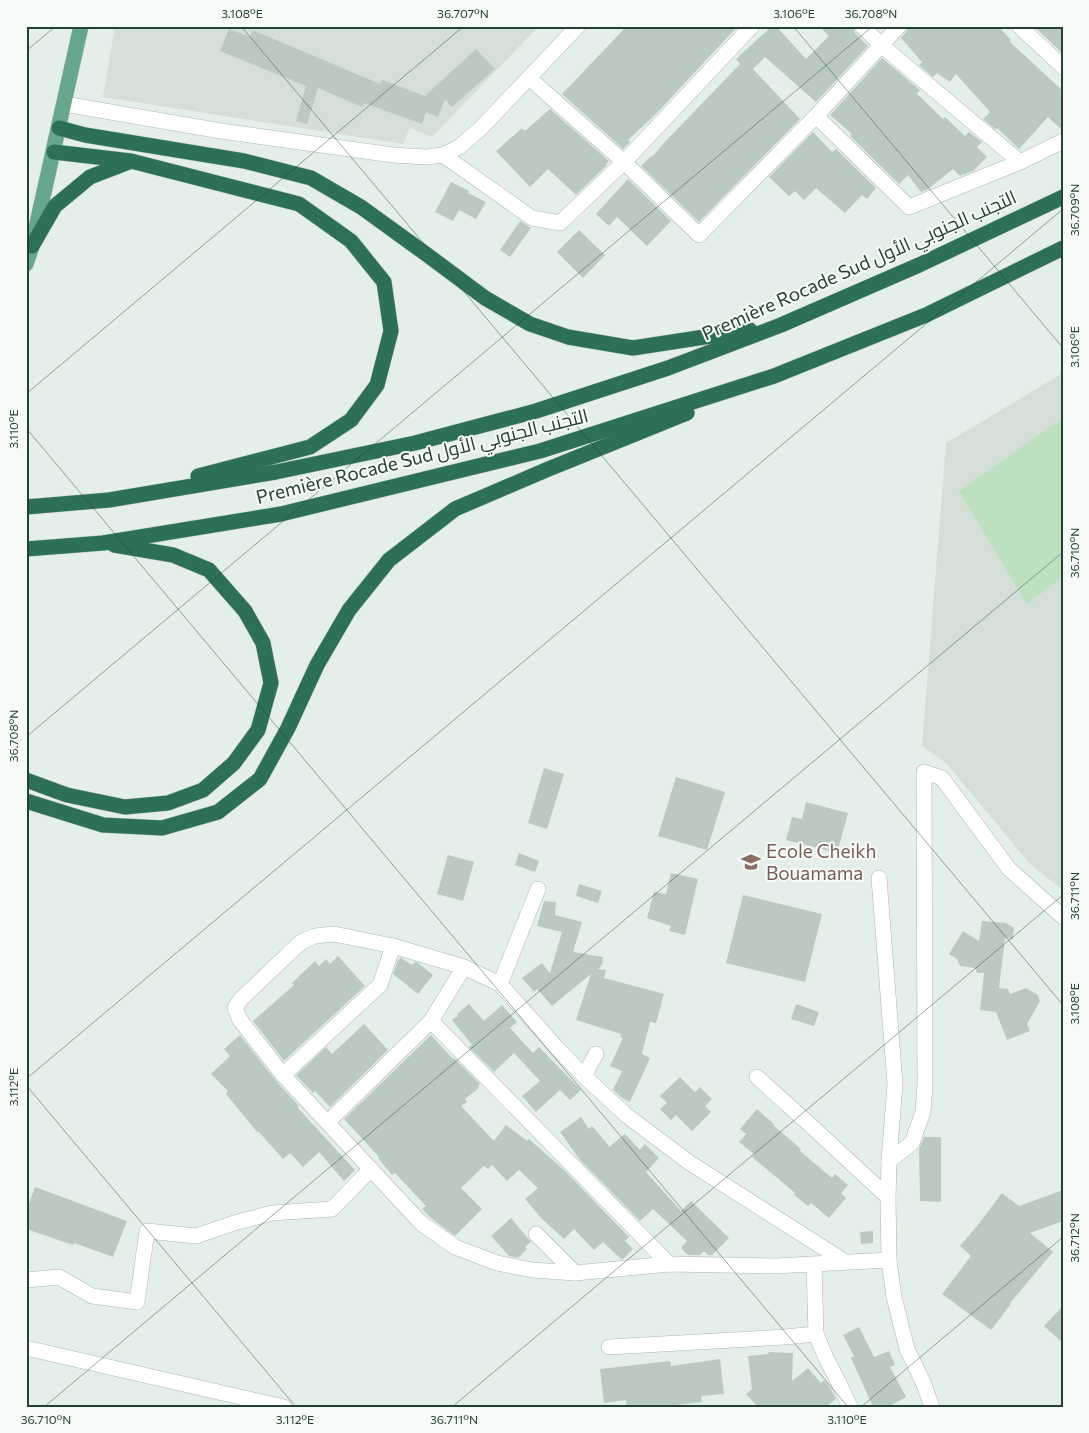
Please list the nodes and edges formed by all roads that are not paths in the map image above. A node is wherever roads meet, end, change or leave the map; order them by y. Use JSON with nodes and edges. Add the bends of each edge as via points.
{"nodes":[{"id":1,"x":81,"y":26,"type":"edge"},
{"id":2,"x":578,"y":26,"type":"edge"},
{"id":3,"x":752,"y":26,"type":"edge"},
{"id":4,"x":862,"y":26,"type":"edge"},
{"id":5,"x":899,"y":26,"type":"edge"},
{"id":6,"x":1019,"y":26,"type":"edge"},
{"id":7,"x":881,"y":45,"type":"junction"},
{"id":8,"x":1063,"y":67,"type":"edge"},
{"id":9,"x":529,"y":78,"type":"junction"},
{"id":10,"x":64,"y":104,"type":"junction"},
{"id":11,"x":816,"y":116,"type":"junction"},
{"id":12,"x":59,"y":128,"type":"junction"},
{"id":13,"x":1063,"y":142,"type":"edge"},
{"id":14,"x":54,"y":152,"type":"junction"},
{"id":15,"x":443,"y":155,"type":"junction"},
{"id":16,"x":131,"y":161,"type":"junction"},
{"id":17,"x":624,"y":162,"type":"junction"},
{"id":18,"x":1020,"y":162,"type":"junction"},
{"id":19,"x":1062,"y":197,"type":"edge"},
{"id":20,"x":32,"y":246,"type":"junction"},
{"id":21,"x":1063,"y":248,"type":"edge"},
{"id":22,"x":26,"y":264,"type":"edge"},
{"id":23,"x":781,"y":325,"type":"junction"},
{"id":24,"x":774,"y":376,"type":"junction"},
{"id":25,"x":109,"y":500,"type":"junction"},
{"id":26,"x":26,"y":507,"type":"edge"},
{"id":27,"x":103,"y":543,"type":"junction"},
{"id":28,"x":26,"y":549,"type":"edge"},
{"id":29,"x":26,"y":780,"type":"edge"},
{"id":30,"x":26,"y":801,"type":"edge"},
{"id":31,"x":879,"y":878,"type":"dead end"},
{"id":32,"x":538,"y":889,"type":"dead end"},
{"id":33,"x":1063,"y":917,"type":"edge"},
{"id":34,"x":393,"y":946,"type":"junction"},
{"id":35,"x":464,"y":967,"type":"junction"},
{"id":36,"x":500,"y":984,"type":"junction"},
{"id":37,"x":431,"y":1021,"type":"junction"},
{"id":38,"x":596,"y":1054,"type":"dead end"},
{"id":39,"x":283,"y":1075,"type":"junction"},
{"id":40,"x":584,"y":1076,"type":"junction"},
{"id":41,"x":757,"y":1077,"type":"dead end"},
{"id":42,"x":328,"y":1122,"type":"junction"},
{"id":43,"x":889,"y":1161,"type":"junction"},
{"id":44,"x":371,"y":1169,"type":"junction"},
{"id":45,"x":888,"y":1197,"type":"junction"},
{"id":46,"x":536,"y":1234,"type":"dead end"},
{"id":47,"x":889,"y":1260,"type":"junction"},
{"id":48,"x":844,"y":1261,"type":"junction"},
{"id":49,"x":669,"y":1264,"type":"junction"},
{"id":50,"x":814,"y":1265,"type":"junction"},
{"id":51,"x":574,"y":1273,"type":"junction"},
{"id":52,"x":26,"y":1280,"type":"edge"},
{"id":53,"x":816,"y":1334,"type":"junction"},
{"id":54,"x":609,"y":1347,"type":"dead end"},
{"id":55,"x":26,"y":1348,"type":"edge"},
{"id":56,"x":284,"y":1407,"type":"edge"},
{"id":57,"x":850,"y":1407,"type":"edge"},
{"id":58,"x":932,"y":1407,"type":"edge"}],
"edges":[{"from":1,"to":10,"type":"main road"},
{"from":2,"to":9,"type":"street"},
{"from":3,"to":17,"type":"street"},
{"from":4,"to":7,"type":"street"},
{"from":5,"to":7,"type":"street"},
{"from":6,"to":8,"type":"street"},
{"from":7,"to":11,"type":"street"},
{"from":7,"to":18,"type":"street"},
{"from":9,"to":15,"type":"street","via":[[459,148]]},
{"from":9,"to":17,"type":"street"},
{"from":10,"to":12,"type":"main road"},
{"from":10,"to":15,"type":"street","via":[[220,131],[393,155]]},
{"from":11,"to":17,"type":"street","via":[[699,234]]},
{"from":11,"to":18,"type":"street","via":[[909,207]]},
{"from":12,"to":14,"type":"main road"},
{"from":12,"to":23,"type":"highway","via":[[244,161],[311,178],[361,207],[485,298],[530,324],[568,338],[634,348]]},
{"from":13,"to":18,"type":"street"},
{"from":14,"to":16,"type":"highway"},
{"from":14,"to":20,"type":"main road"},
{"from":15,"to":17,"type":"street","via":[[532,218],[560,223]]},
{"from":16,"to":20,"type":"highway","via":[[90,177],[55,206]]},
{"from":16,"to":25,"type":"highway","via":[[299,204],[352,241],[384,282],[391,331],[377,385],[351,420],[310,447]]},
{"from":19,"to":23,"type":"highway","name":"Première Rocade Sud التجنب الجنوبي الأول","via":[[919,265]]},
{"from":20,"to":22,"type":"main road"},
{"from":21,"to":24,"type":"highway","name":"Première Rocade Sud التجنب الجنوبي الأول","via":[[926,314]]},
{"from":23,"to":25,"type":"highway","name":"Première Rocade Sud التجنب الجنوبي الأول","via":[[668,368],[555,405],[425,441],[276,472]]},
{"from":24,"to":27,"type":"highway","name":"Première Rocade Sud التجنب الجنوبي الأول","via":[[540,451],[281,514]]},
{"from":24,"to":30,"type":"highway","via":[[455,510],[388,560],[349,610],[317,665],[260,779],[218,812],[162,828],[103,824]]},
{"from":25,"to":26,"type":"highway","name":"Première Rocade Sud التجنب الجنوبي الأول"},
{"from":27,"to":28,"type":"highway","name":"Première Rocade Sud التجنب الجنوبي الأول"},
{"from":27,"to":29,"type":"highway","via":[[173,555],[209,570],[245,610],[263,643],[271,684],[258,730],[234,763],[203,790],[168,803],[125,806],[66,795]]},
{"from":31,"to":43,"type":"street","via":[[894,1084]]},
{"from":32,"to":36,"type":"street"},
{"from":33,"to":43,"type":"street","via":[[1009,869],[942,778],[924,772],[923,1112],[912,1143]]},
{"from":34,"to":35,"type":"street"},
{"from":34,"to":39,"type":"street","via":[[380,985]]},
{"from":34,"to":39,"type":"street","via":[[334,934],[315,936],[301,942],[241,999],[235,1008],[240,1020]]},
{"from":35,"to":36,"type":"street"},
{"from":35,"to":37,"type":"street"},
{"from":36,"to":40,"type":"street"},
{"from":37,"to":42,"type":"street"},
{"from":37,"to":49,"type":"street"},
{"from":38,"to":40,"type":"street"},
{"from":39,"to":42,"type":"street"},
{"from":40,"to":48,"type":"street","via":[[626,1115],[690,1163]]},
{"from":41,"to":45,"type":"street"},
{"from":42,"to":44,"type":"street"},
{"from":43,"to":45,"type":"street"},
{"from":44,"to":51,"type":"street","via":[[421,1223],[455,1247],[497,1263]]},
{"from":44,"to":52,"type":"street","via":[[332,1209],[272,1214],[196,1236],[147,1231],[137,1302],[92,1296],[59,1277]]},
{"from":45,"to":47,"type":"street"},
{"from":46,"to":51,"type":"street"},
{"from":47,"to":48,"type":"street"},
{"from":47,"to":58,"type":"street","via":[[907,1349]]},
{"from":48,"to":50,"type":"street"},
{"from":49,"to":50,"type":"street"},
{"from":49,"to":51,"type":"street"},
{"from":50,"to":53,"type":"street"},
{"from":53,"to":54,"type":"street"},
{"from":53,"to":57,"type":"street"},
{"from":55,"to":56,"type":"street"}]}
